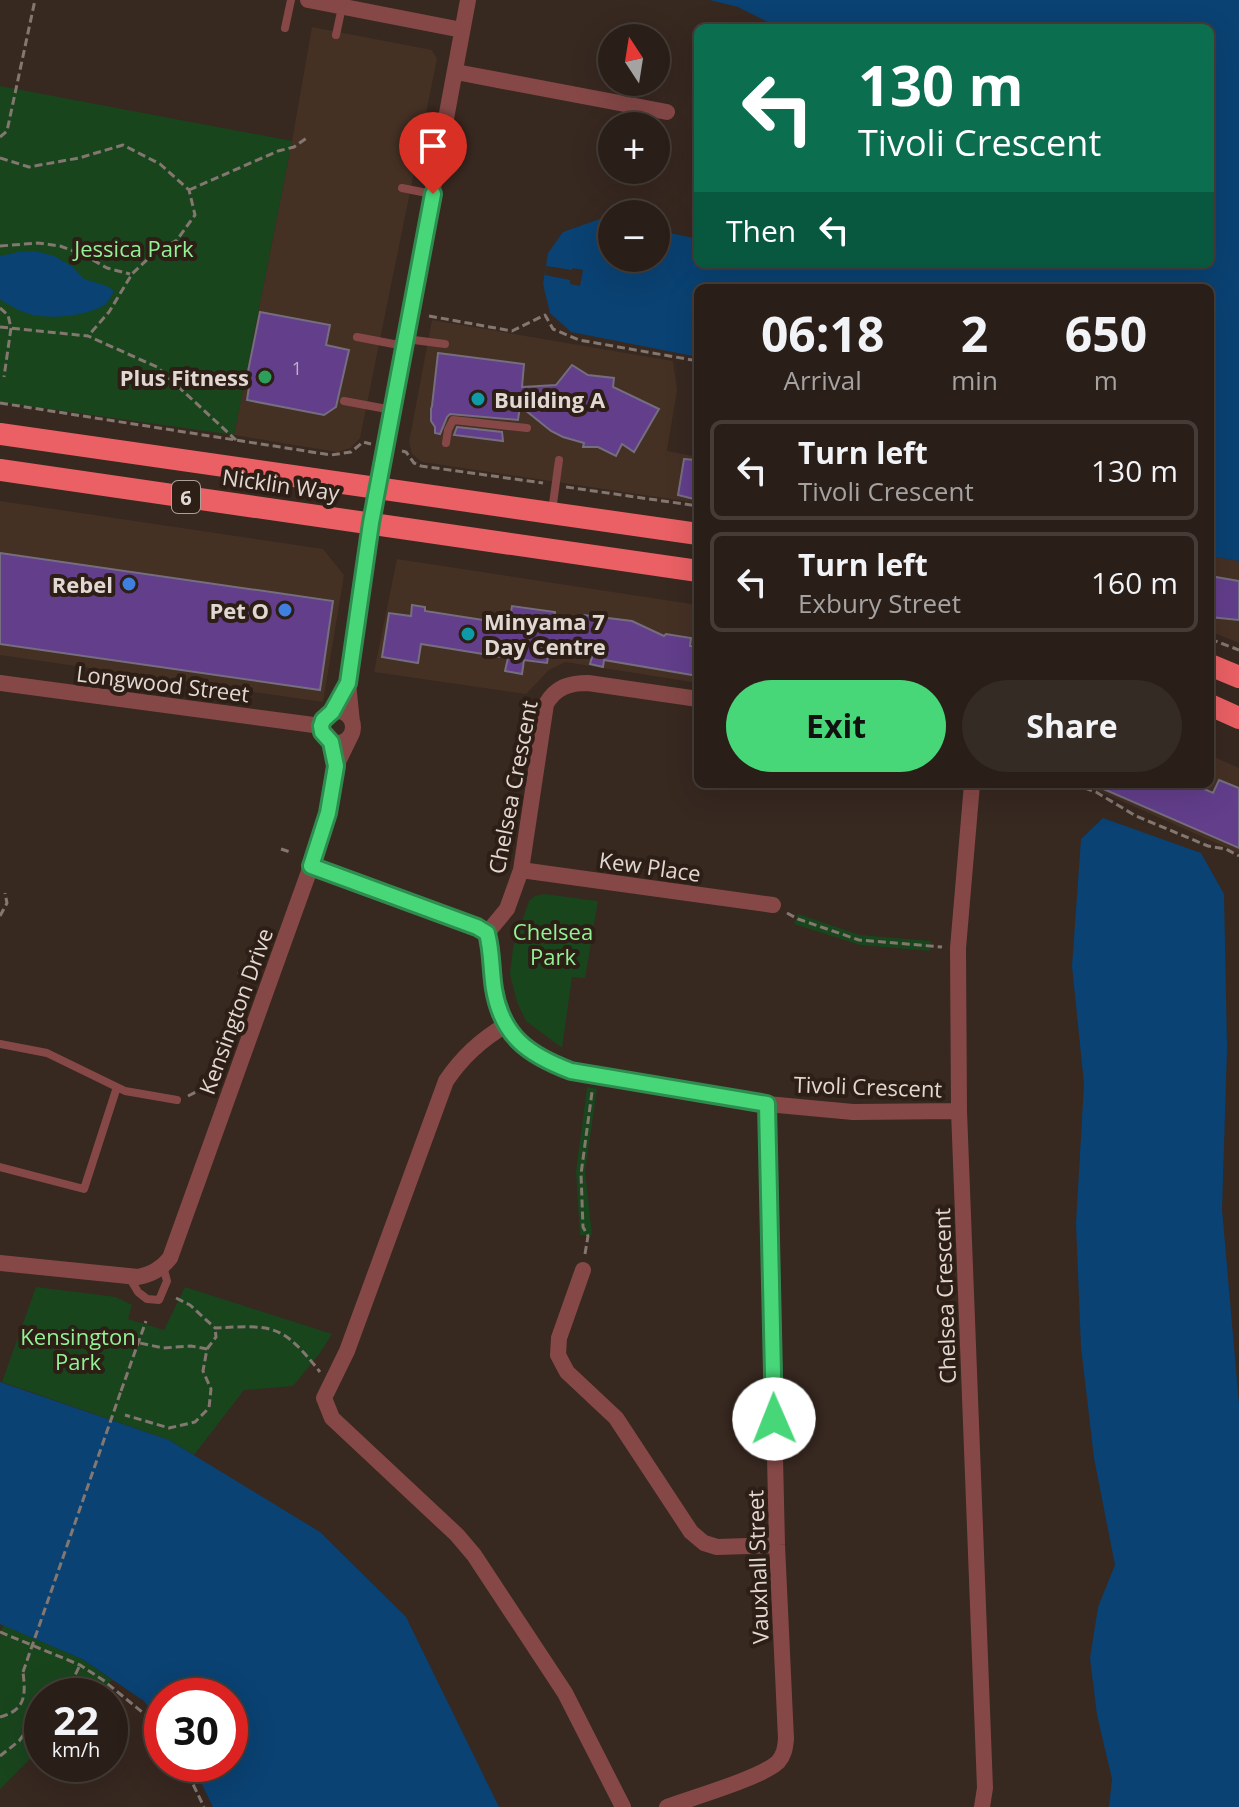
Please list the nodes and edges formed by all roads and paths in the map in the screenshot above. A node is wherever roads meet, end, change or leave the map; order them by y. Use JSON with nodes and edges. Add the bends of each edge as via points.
{"nodes":[{"id":1,"x":35,"y":0,"type":"edge"},
{"id":2,"x":291,"y":0,"type":"edge"},
{"id":3,"x":308,"y":0,"type":"edge"},
{"id":4,"x":468,"y":0,"type":"edge"},
{"id":5,"x":342,"y":7,"type":"junction"},
{"id":6,"x":285,"y":28,"type":"dead end"},
{"id":7,"x":462,"y":30,"type":"junction"},
{"id":8,"x":336,"y":35,"type":"dead end"},
{"id":9,"x":456,"y":72,"type":"junction"},
{"id":10,"x":667,"y":112,"type":"dead end"},
{"id":11,"x":0,"y":137,"type":"edge"},
{"id":12,"x":308,"y":137,"type":"dead end"},
{"id":13,"x":415,"y":144,"type":"dead end"},
{"id":14,"x":442,"y":149,"type":"junction"},
{"id":15,"x":0,"y":158,"type":"edge"},
{"id":16,"x":402,"y":188,"type":"dead end"},
{"id":17,"x":189,"y":190,"type":"junction"},
{"id":18,"x":433,"y":194,"type":"junction"},
{"id":19,"x":0,"y":246,"type":"edge"},
{"id":20,"x":132,"y":274,"type":"junction"},
{"id":21,"x":0,"y":308,"type":"edge"},
{"id":22,"x":429,"y":316,"type":"dead end"},
{"id":23,"x":0,"y":327,"type":"edge"},
{"id":24,"x":11,"y":328,"type":"junction"},
{"id":25,"x":88,"y":336,"type":"junction"},
{"id":26,"x":357,"y":337,"type":"dead end"},
{"id":27,"x":405,"y":343,"type":"junction"},
{"id":28,"x":445,"y":344,"type":"dead end"},
{"id":29,"x":694,"y":360,"type":"edge"},
{"id":30,"x":4,"y":377,"type":"dead end"},
{"id":31,"x":344,"y":401,"type":"dead end"},
{"id":32,"x":0,"y":403,"type":"edge"},
{"id":33,"x":393,"y":410,"type":"junction"},
{"id":34,"x":527,"y":428,"type":"dead end"},
{"id":35,"x":0,"y":434,"type":"edge"},
{"id":36,"x":236,"y":440,"type":"junction"},
{"id":37,"x":368,"y":443,"type":"dead end"},
{"id":38,"x":446,"y":443,"type":"dead end"},
{"id":39,"x":559,"y":460,"type":"dead end"},
{"id":40,"x":0,"y":470,"type":"edge"},
{"id":41,"x":378,"y":488,"type":"junction"},
{"id":42,"x":552,"y":514,"type":"junction"},
{"id":43,"x":371,"y":523,"type":"junction"},
{"id":44,"x":694,"y":533,"type":"edge"},
{"id":45,"x":694,"y":570,"type":"edge"},
{"id":46,"x":1214,"y":641,"type":"edge"},
{"id":47,"x":1239,"y":650,"type":"edge"},
{"id":48,"x":1214,"y":667,"type":"edge"},
{"id":49,"x":1239,"y":677,"type":"edge"},
{"id":50,"x":0,"y":683,"type":"edge"},
{"id":51,"x":348,"y":683,"type":"junction"},
{"id":52,"x":694,"y":698,"type":"edge"},
{"id":53,"x":1214,"y":707,"type":"edge"},
{"id":54,"x":1239,"y":718,"type":"edge"},
{"id":55,"x":326,"y":719,"type":"junction"},
{"id":56,"x":352,"y":728,"type":"junction"},
{"id":57,"x":331,"y":742,"type":"junction"},
{"id":58,"x":336,"y":766,"type":"junction"},
{"id":59,"x":972,"y":788,"type":"edge"},
{"id":60,"x":1084,"y":788,"type":"edge"},
{"id":61,"x":281,"y":849,"type":"dead end"},
{"id":62,"x":290,"y":852,"type":"dead end"},
{"id":63,"x":1239,"y":856,"type":"edge"},
{"id":64,"x":311,"y":866,"type":"junction"},
{"id":65,"x":521,"y":870,"type":"junction"},
{"id":66,"x":5,"y":893,"type":"dead end"},
{"id":67,"x":773,"y":905,"type":"joint"},
{"id":68,"x":0,"y":916,"type":"edge"},
{"id":69,"x":487,"y":933,"type":"junction"},
{"id":70,"x":958,"y":948,"type":"junction"},
{"id":71,"x":237,"y":974,"type":"dead end"},
{"id":72,"x":251,"y":975,"type":"dead end"},
{"id":73,"x":506,"y":1025,"type":"junction"},
{"id":74,"x":0,"y":1044,"type":"edge"},
{"id":75,"x":594,"y":1076,"type":"junction"},
{"id":76,"x":214,"y":1083,"type":"dead end"},
{"id":77,"x":117,"y":1087,"type":"junction"},
{"id":78,"x":177,"y":1100,"type":"joint"},
{"id":79,"x":767,"y":1104,"type":"junction"},
{"id":80,"x":959,"y":1111,"type":"junction"},
{"id":81,"x":0,"y":1167,"type":"edge"},
{"id":82,"x":0,"y":1263,"type":"edge"},
{"id":83,"x":163,"y":1266,"type":"junction"},
{"id":84,"x":583,"y":1270,"type":"joint"},
{"id":85,"x":129,"y":1277,"type":"junction"},
{"id":86,"x":176,"y":1298,"type":"dead end"},
{"id":87,"x":146,"y":1321,"type":"dead end"},
{"id":88,"x":215,"y":1328,"type":"junction"},
{"id":89,"x":138,"y":1343,"type":"junction"},
{"id":90,"x":207,"y":1349,"type":"junction"},
{"id":91,"x":72,"y":1355,"type":"dead end"},
{"id":92,"x":330,"y":1385,"type":"junction"},
{"id":93,"x":125,"y":1415,"type":"dead end"},
{"id":94,"x":777,"y":1545,"type":"junction"},
{"id":95,"x":0,"y":1632,"type":"edge"},
{"id":96,"x":80,"y":1665,"type":"junction"},
{"id":97,"x":74,"y":1678,"type":"edge"},
{"id":98,"x":144,"y":1714,"type":"edge"},
{"id":99,"x":0,"y":1717,"type":"edge"},
{"id":100,"x":24,"y":1734,"type":"edge"},
{"id":101,"x":0,"y":1756,"type":"edge"},
{"id":102,"x":192,"y":1782,"type":"edge"},
{"id":103,"x":204,"y":1807,"type":"edge"},
{"id":104,"x":623,"y":1807,"type":"edge"},
{"id":105,"x":667,"y":1807,"type":"edge"},
{"id":106,"x":982,"y":1807,"type":"edge"}],
"edges":[{"from":1,"to":11,"type":"path","via":[[7,131]]},
{"from":2,"to":6,"type":"lane"},
{"from":3,"to":5,"type":"street"},
{"from":4,"to":7,"type":"street"},
{"from":5,"to":7,"type":"street"},
{"from":5,"to":8,"type":"lane"},
{"from":7,"to":9,"type":"street"},
{"from":9,"to":10,"type":"street"},
{"from":9,"to":14,"type":"street"},
{"from":12,"to":17,"type":"path"},
{"from":13,"to":14,"type":"lane"},
{"from":14,"to":18,"type":"street"},
{"from":15,"to":17,"type":"path","via":[[29,167],[123,145],[160,164]]},
{"from":16,"to":18,"type":"lane"},
{"from":17,"to":20,"type":"path","via":[[195,215],[177,240]]},
{"from":18,"to":27,"type":"street"},
{"from":19,"to":20,"type":"path","via":[[60,246]]},
{"from":20,"to":25,"type":"path"},
{"from":21,"to":24,"type":"path"},
{"from":22,"to":29,"type":"path","via":[[512,331],[545,315],[553,329],[579,340]]},
{"from":23,"to":24,"type":"path"},
{"from":24,"to":25,"type":"path"},
{"from":24,"to":30,"type":"path"},
{"from":25,"to":36,"type":"path","via":[[157,367]]},
{"from":26,"to":27,"type":"lane"},
{"from":27,"to":28,"type":"lane"},
{"from":27,"to":33,"type":"street"},
{"from":31,"to":33,"type":"lane"},
{"from":32,"to":36,"type":"path"},
{"from":33,"to":41,"type":"street"},
{"from":34,"to":38,"type":"lane","via":[[453,420]]},
{"from":35,"to":41,"type":"highway","name":"Nicklin Way","number":"6"},
{"from":36,"to":37,"type":"path","via":[[331,455]]},
{"from":39,"to":42,"type":"lane"},
{"from":40,"to":43,"type":"highway","name":"Nicklin Way","number":"6"},
{"from":41,"to":42,"type":"highway","name":"Nicklin Way","number":"6"},
{"from":41,"to":43,"type":"street"},
{"from":42,"to":44,"type":"highway","name":"Nicklin Way","number":"6"},
{"from":43,"to":45,"type":"highway","name":"Nicklin Way","number":"6"},
{"from":43,"to":51,"type":"street"},
{"from":46,"to":47,"type":"path"},
{"from":48,"to":49,"type":"highway"},
{"from":50,"to":55,"type":"street","name":"Longwood Street"},
{"from":51,"to":55,"type":"street"},
{"from":51,"to":56,"type":"street"},
{"from":52,"to":65,"type":"street","name":"Chelsea Crescent","via":[[588,683],[573,683],[551,696]]},
{"from":53,"to":54,"type":"highway"},
{"from":55,"to":56,"type":"street","via":[[344,713]]},
{"from":55,"to":57,"type":"street","via":[[322,732]]},
{"from":56,"to":57,"type":"street","via":[[343,742]]},
{"from":56,"to":58,"type":"street","name":"Kensington Drive"},
{"from":57,"to":58,"type":"street","name":"Kensington Drive"},
{"from":58,"to":64,"type":"street","name":"Kensington Drive"},
{"from":59,"to":70,"type":"street","name":"Chelsea Crescent"},
{"from":60,"to":63,"type":"path","via":[[1136,816]]},
{"from":61,"to":62,"type":"path"},
{"from":64,"to":69,"type":"street"},
{"from":64,"to":83,"type":"street","name":"Kensington Drive"},
{"from":65,"to":67,"type":"street","name":"Kew Place"},
{"from":65,"to":69,"type":"street","name":"Chelsea Crescent","via":[[507,909]]},
{"from":66,"to":68,"type":"path","via":[[7,903]]},
{"from":67,"to":70,"type":"path","via":[[859,940]]},
{"from":69,"to":73,"type":"street","name":"Tivoli Crescent","via":[[497,1005]]},
{"from":70,"to":80,"type":"street","name":"Chelsea Crescent"},
{"from":71,"to":72,"type":"path"},
{"from":73,"to":75,"type":"street","name":"Tivoli Crescent","via":[[541,1059]]},
{"from":73,"to":92,"type":"street","via":[[459,1061],[446,1081]]},
{"from":74,"to":77,"type":"lane","via":[[47,1053]]},
{"from":75,"to":79,"type":"street","name":"Tivoli Crescent"},
{"from":75,"to":84,"type":"path","via":[[581,1174],[588,1236]]},
{"from":76,"to":78,"type":"path"},
{"from":77,"to":78,"type":"lane"},
{"from":77,"to":81,"type":"lane","via":[[84,1189]]},
{"from":79,"to":80,"type":"street","name":"Tivoli Crescent","via":[[853,1112]]},
{"from":79,"to":94,"type":"street","name":"Vauxhall Street"},
{"from":80,"to":106,"type":"street","name":"Chelsea Crescent"},
{"from":82,"to":85,"type":"street"},
{"from":83,"to":85,"type":"street"},
{"from":83,"to":85,"type":"lane","via":[[167,1281],[159,1300],[147,1299]]},
{"from":84,"to":94,"type":"street","via":[[559,1338],[558,1355],[567,1372],[616,1418],[691,1532],[704,1543]]},
{"from":86,"to":88,"type":"path"},
{"from":87,"to":89,"type":"path"},
{"from":88,"to":90,"type":"path","via":[[216,1337]]},
{"from":88,"to":92,"type":"path","via":[[273,1329],[303,1350]]},
{"from":89,"to":90,"type":"path"},
{"from":89,"to":91,"type":"path","via":[[117,1340],[75,1364]]},
{"from":89,"to":99,"type":"path","bridge":true,"via":[[23,1672],[20,1707]]},
{"from":90,"to":93,"type":"path","via":[[203,1371],[211,1389],[209,1408],[195,1422],[169,1428]]},
{"from":92,"to":104,"type":"street","via":[[324,1398],[332,1418],[474,1555],[565,1693]]},
{"from":94,"to":105,"type":"street","name":"Vauxhall Street","via":[[785,1752],[762,1773]]},
{"from":95,"to":96,"type":"path"},
{"from":96,"to":97,"type":"path"},
{"from":96,"to":98,"type":"path"},
{"from":100,"to":101,"type":"path"},
{"from":102,"to":103,"type":"path"}]}
